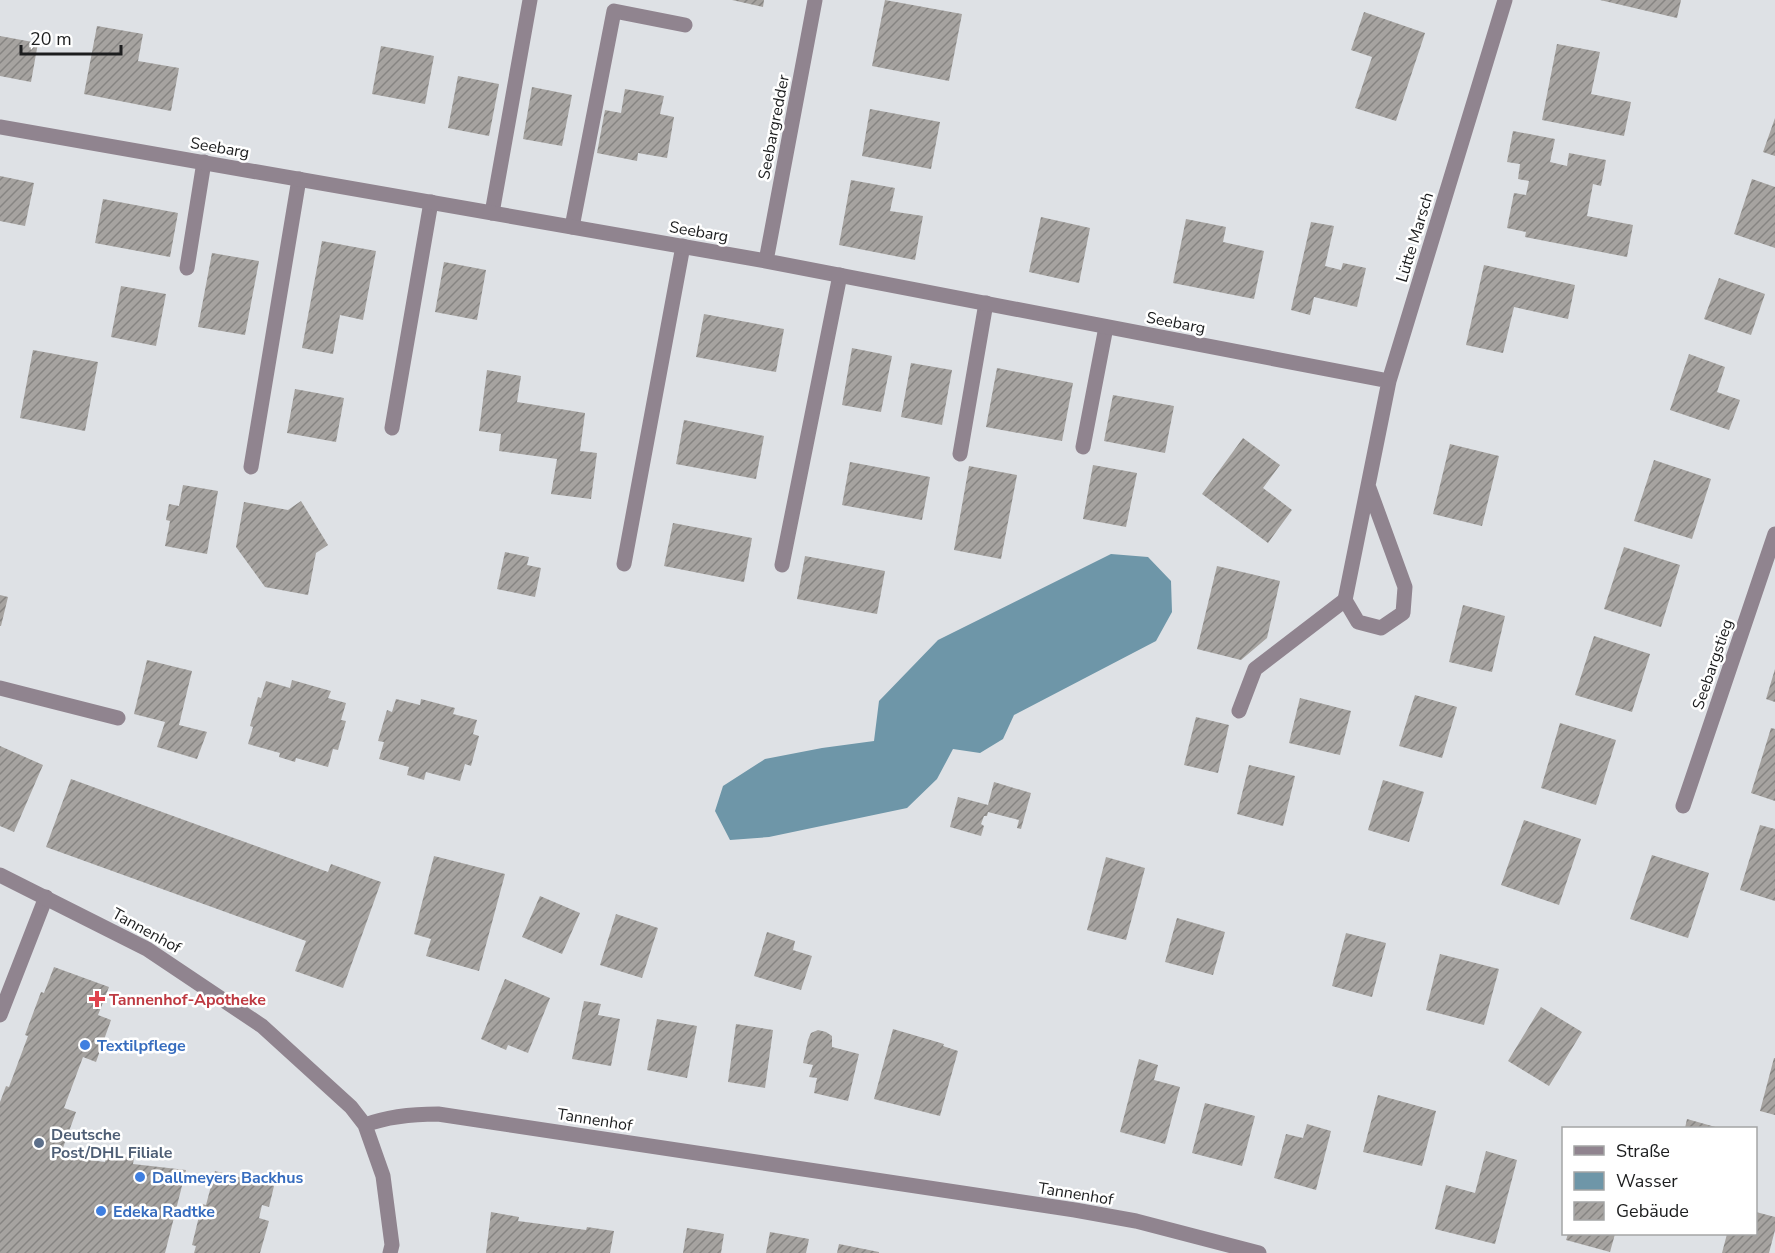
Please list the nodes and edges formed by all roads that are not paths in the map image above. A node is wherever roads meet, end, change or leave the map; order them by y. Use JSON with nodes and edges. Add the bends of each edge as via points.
{"nodes":[{"id":1,"x":530,"y":0,"type":"edge"},
{"id":2,"x":815,"y":0,"type":"edge"},
{"id":3,"x":1504,"y":0,"type":"edge"},
{"id":4,"x":684,"y":25,"type":"dead end"},
{"id":5,"x":0,"y":127,"type":"edge"},
{"id":6,"x":204,"y":162,"type":"junction"},
{"id":7,"x":299,"y":179,"type":"junction"},
{"id":8,"x":431,"y":202,"type":"junction"},
{"id":9,"x":492,"y":213,"type":"junction"},
{"id":10,"x":572,"y":227,"type":"junction"},
{"id":11,"x":683,"y":246,"type":"junction"},
{"id":12,"x":766,"y":261,"type":"junction"},
{"id":13,"x":187,"y":268,"type":"dead end"},
{"id":14,"x":840,"y":275,"type":"junction"},
{"id":15,"x":986,"y":303,"type":"junction"},
{"id":16,"x":1106,"y":327,"type":"junction"},
{"id":17,"x":1389,"y":381,"type":"junction"},
{"id":18,"x":392,"y":428,"type":"dead end"},
{"id":19,"x":1083,"y":447,"type":"dead end"},
{"id":20,"x":960,"y":454,"type":"dead end"},
{"id":21,"x":251,"y":467,"type":"dead end"},
{"id":22,"x":1369,"y":488,"type":"junction"},
{"id":23,"x":1775,"y":534,"type":"edge"},
{"id":24,"x":624,"y":564,"type":"dead end"},
{"id":25,"x":782,"y":565,"type":"dead end"},
{"id":26,"x":1345,"y":600,"type":"junction"},
{"id":27,"x":0,"y":688,"type":"edge"},
{"id":28,"x":1239,"y":711,"type":"dead end"},
{"id":29,"x":118,"y":718,"type":"dead end"},
{"id":30,"x":1683,"y":806,"type":"dead end"},
{"id":31,"x":0,"y":875,"type":"edge"},
{"id":32,"x":46,"y":897,"type":"junction"},
{"id":33,"x":0,"y":1014,"type":"edge"},
{"id":34,"x":364,"y":1125,"type":"junction"},
{"id":35,"x":390,"y":1253,"type":"edge"},
{"id":36,"x":1260,"y":1253,"type":"edge"}],
"edges":[{"from":1,"to":9,"type":"street"},
{"from":2,"to":12,"type":"street","name":"Seebargredder"},
{"from":3,"to":17,"type":"street","name":"Lütte Marsch"},
{"from":4,"to":10,"type":"street","via":[[614,11]]},
{"from":5,"to":6,"type":"street","name":"Seebarg"},
{"from":6,"to":7,"type":"street","name":"Seebarg"},
{"from":6,"to":13,"type":"street"},
{"from":7,"to":8,"type":"street","name":"Seebarg"},
{"from":7,"to":21,"type":"street"},
{"from":8,"to":9,"type":"street","name":"Seebarg"},
{"from":8,"to":18,"type":"street"},
{"from":9,"to":10,"type":"street","name":"Seebarg"},
{"from":10,"to":11,"type":"street","name":"Seebarg"},
{"from":11,"to":12,"type":"street","name":"Seebarg"},
{"from":11,"to":24,"type":"street"},
{"from":12,"to":14,"type":"street","name":"Seebarg"},
{"from":14,"to":15,"type":"street","name":"Seebarg"},
{"from":14,"to":25,"type":"street"},
{"from":15,"to":16,"type":"street","name":"Seebarg"},
{"from":15,"to":20,"type":"street"},
{"from":16,"to":17,"type":"street","name":"Seebarg"},
{"from":16,"to":19,"type":"street"},
{"from":17,"to":22,"type":"street","name":"Lütte Marsch"},
{"from":22,"to":26,"type":"street","name":"Lütte Marsch"},
{"from":22,"to":26,"type":"street","via":[[1405,587],[1403,613],[1382,628],[1358,622]]},
{"from":23,"to":30,"type":"street","name":"Seebargstieg"},
{"from":26,"to":28,"type":"street","via":[[1255,669]]},
{"from":27,"to":29,"type":"street"},
{"from":31,"to":32,"type":"street","name":"Tannenhof"},
{"from":32,"to":33,"type":"street"},
{"from":32,"to":34,"type":"street","name":"Tannenhof","via":[[147,949],[262,1026],[351,1107]]},
{"from":34,"to":35,"type":"street","via":[[383,1176]]},
{"from":34,"to":36,"type":"street","name":"Tannenhof","via":[[401,1115],[438,1114],[1075,1210],[1136,1221]]}]}
